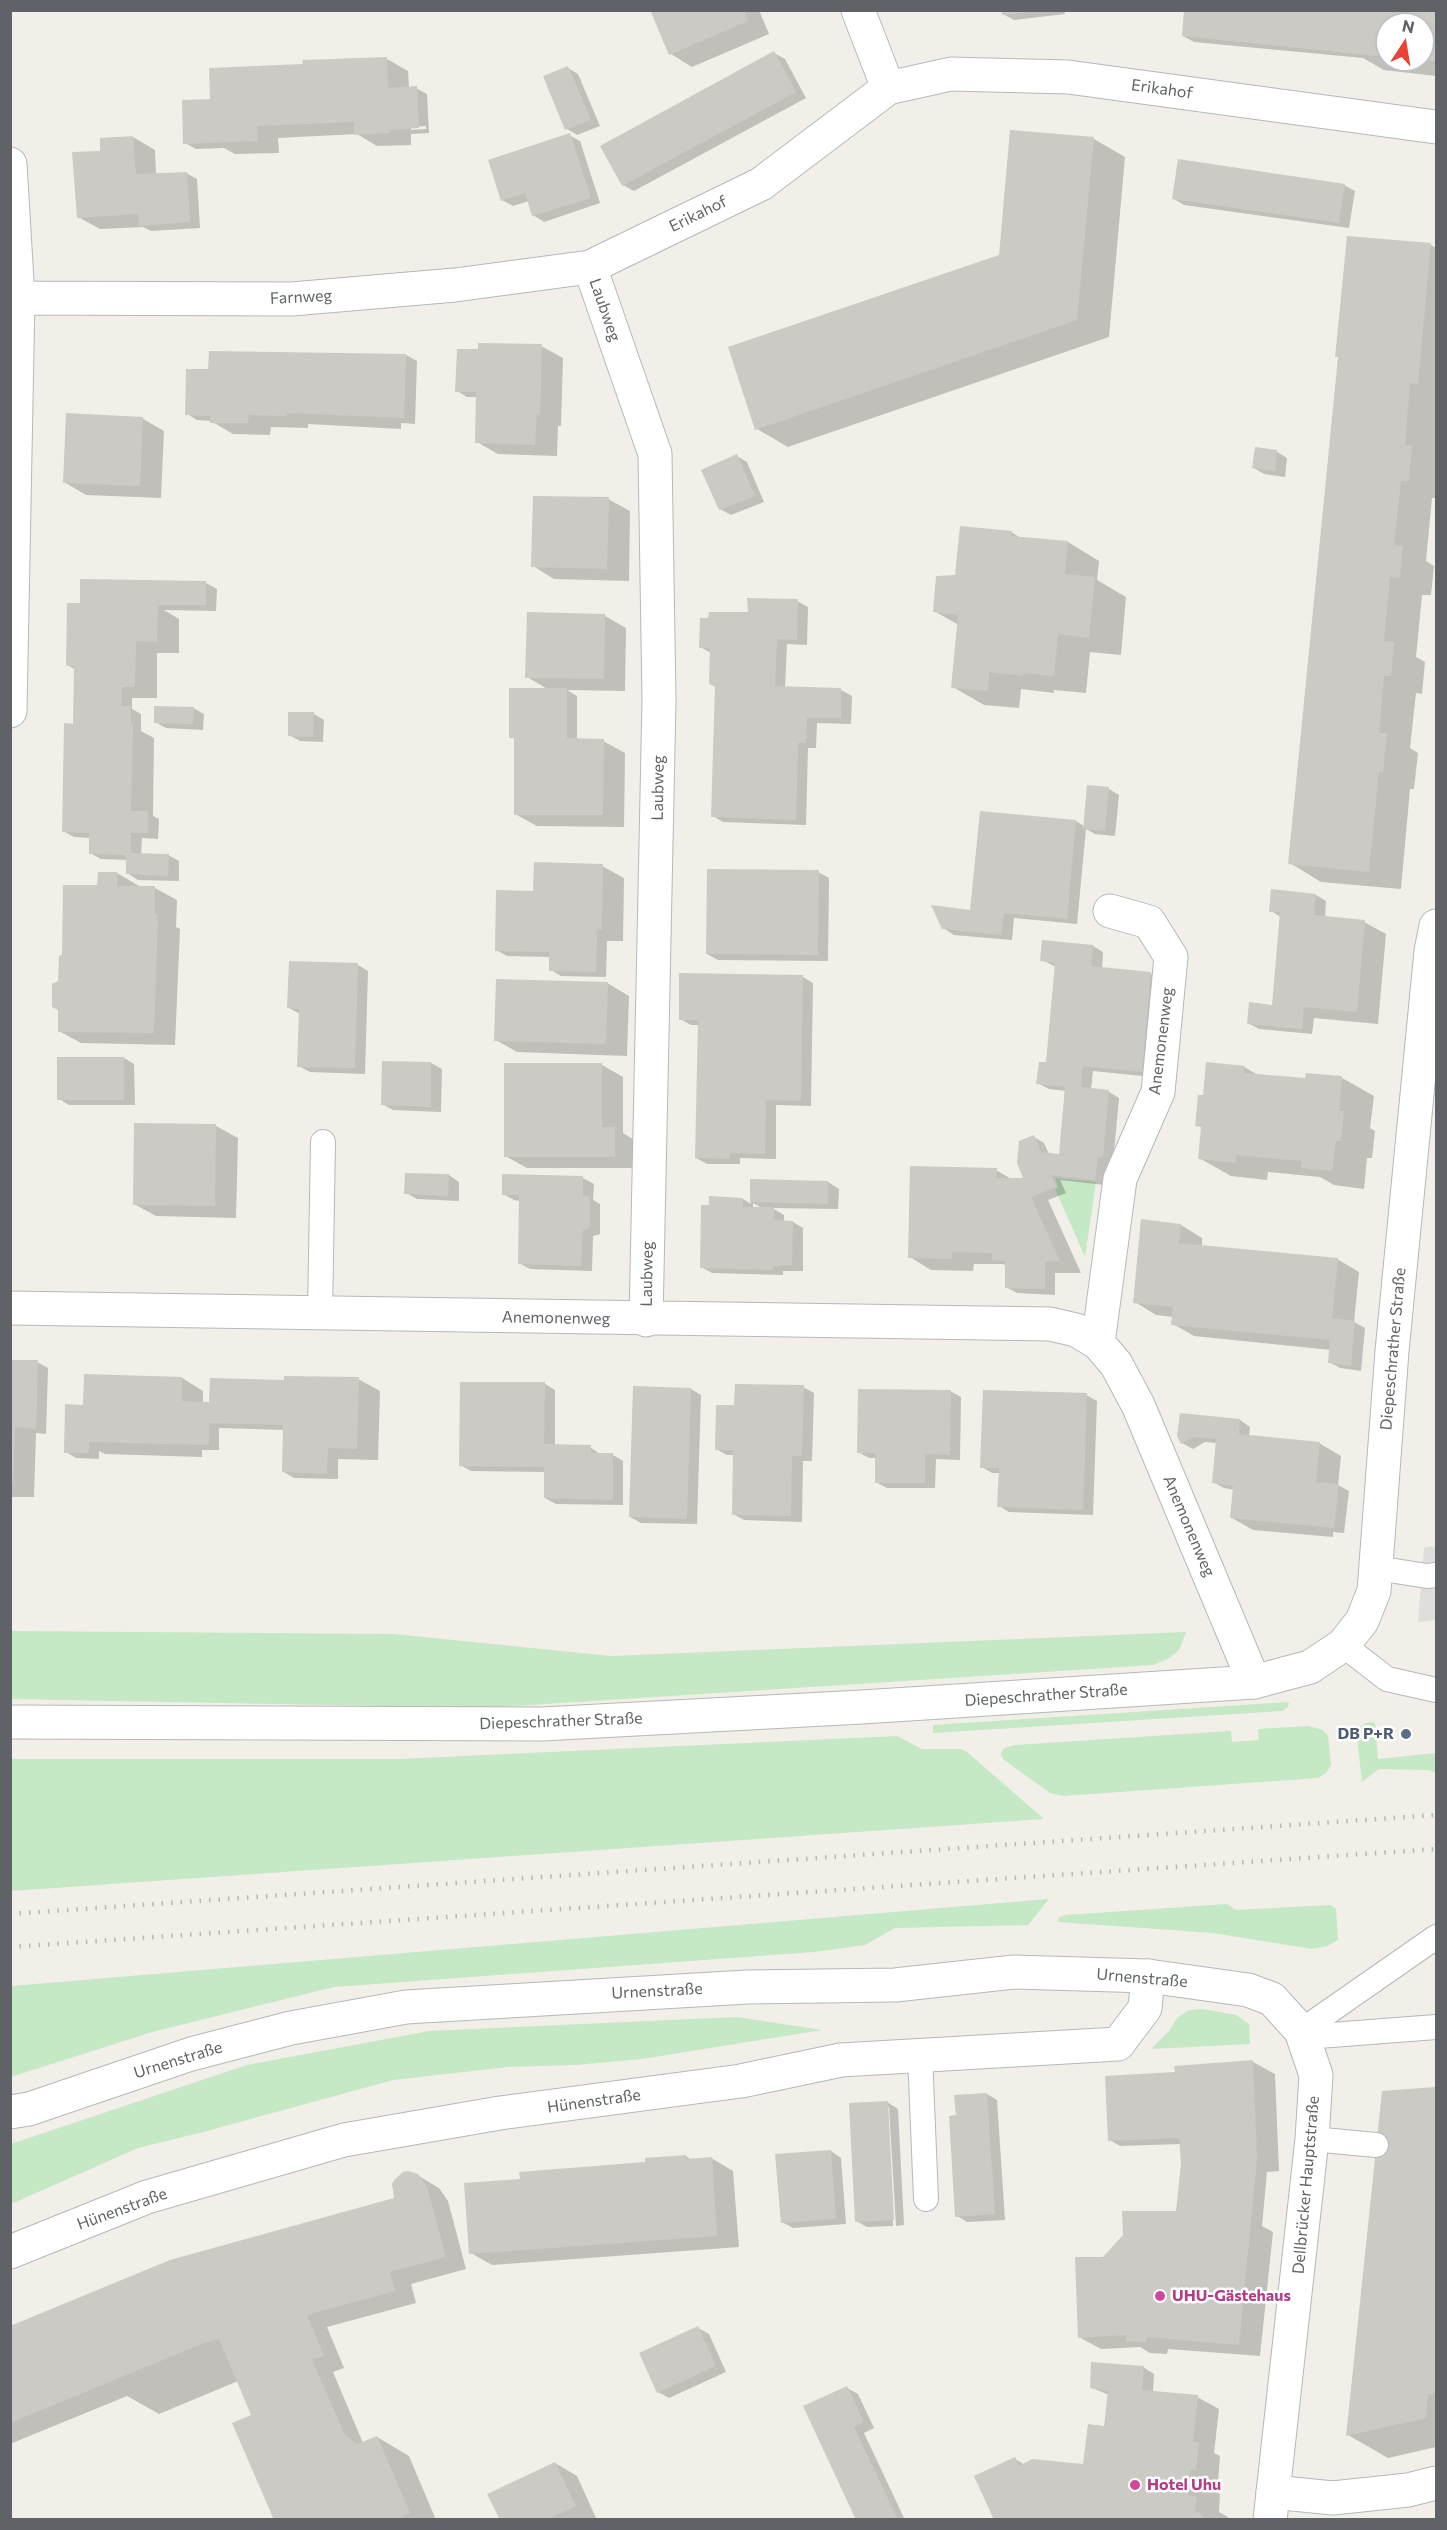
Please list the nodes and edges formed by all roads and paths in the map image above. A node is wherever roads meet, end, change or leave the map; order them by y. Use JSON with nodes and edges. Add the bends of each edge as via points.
{"nodes":[{"id":1,"x":858,"y":10,"type":"edge"},
{"id":2,"x":888,"y":88,"type":"junction"},
{"id":3,"x":1437,"y":126,"type":"edge"},
{"id":4,"x":10,"y":164,"type":"edge"},
{"id":5,"x":590,"y":267,"type":"junction"},
{"id":6,"x":14,"y":297,"type":"edge"},
{"id":7,"x":10,"y":711,"type":"edge"},
{"id":8,"x":1110,"y":911,"type":"dead end"},
{"id":9,"x":1437,"y":927,"type":"edge"},
{"id":10,"x":1429,"y":1038,"type":"edge"},
{"id":11,"x":323,"y":1142,"type":"dead end"},
{"id":12,"x":10,"y":1308,"type":"edge"},
{"id":13,"x":320,"y":1314,"type":"junction"},
{"id":14,"x":646,"y":1320,"type":"junction"},
{"id":15,"x":1098,"y":1343,"type":"junction"},
{"id":16,"x":1376,"y":1568,"type":"junction"},
{"id":17,"x":1437,"y":1575,"type":"edge"},
{"id":18,"x":1343,"y":1646,"type":"junction"},
{"id":19,"x":1254,"y":1682,"type":"junction"},
{"id":20,"x":1437,"y":1690,"type":"edge"},
{"id":21,"x":10,"y":1722,"type":"edge"},
{"id":22,"x":1437,"y":1937,"type":"edge"},
{"id":23,"x":1148,"y":1976,"type":"junction"},
{"id":24,"x":1437,"y":2027,"type":"edge"},
{"id":25,"x":1303,"y":2034,"type":"junction"},
{"id":26,"x":920,"y":2055,"type":"junction"},
{"id":27,"x":10,"y":2112,"type":"edge"},
{"id":28,"x":1312,"y":2139,"type":"junction"},
{"id":29,"x":1376,"y":2145,"type":"dead end"},
{"id":30,"x":926,"y":2199,"type":"dead end"},
{"id":31,"x":10,"y":2252,"type":"edge"},
{"id":32,"x":1437,"y":2483,"type":"edge"},
{"id":33,"x":1271,"y":2506,"type":"edge"}],
"edges":[{"from":1,"to":2,"type":"street"},
{"from":2,"to":3,"type":"street","name":"Erikahof","via":[[951,74],[1068,77]]},
{"from":2,"to":5,"type":"street","name":"Erikahof","via":[[761,184]]},
{"from":4,"to":6,"type":"street"},
{"from":5,"to":6,"type":"street","name":"Farnweg","via":[[455,285],[292,299]]},
{"from":5,"to":14,"type":"street","name":"Laubweg","via":[[655,454],[659,700]]},
{"from":6,"to":7,"type":"street"},
{"from":8,"to":15,"type":"street","name":"Anemonenweg","via":[[1149,922],[1171,957],[1158,1092],[1120,1179]]},
{"from":9,"to":10,"type":"street","name":"Diepeschrather Straße","via":[[1431,951]]},
{"from":10,"to":16,"type":"street","name":"Diepeschrather Straße","via":[[1392,1351]]},
{"from":11,"to":13,"type":"lane"},
{"from":12,"to":13,"type":"street","name":"Anemonenweg"},
{"from":13,"to":14,"type":"street","name":"Anemonenweg"},
{"from":14,"to":15,"type":"street","name":"Anemonenweg","via":[[1050,1324],[1076,1330]]},
{"from":15,"to":19,"type":"street","name":"Anemonenweg","via":[[1116,1364],[1137,1405]]},
{"from":16,"to":17,"type":"lane"},
{"from":16,"to":18,"type":"street","name":"Diepeschrather Straße","via":[[1374,1591],[1362,1621]]},
{"from":18,"to":19,"type":"street","name":"Diepeschrather Straße","via":[[1310,1667]]},
{"from":18,"to":20,"type":"lane","via":[[1387,1678]]},
{"from":19,"to":21,"type":"street","name":"Diepeschrather Straße","via":[[542,1724]]},
{"from":22,"to":25,"type":"lane"},
{"from":23,"to":25,"type":"street","name":"Urnenstraße","via":[[1248,1990],[1272,1999]]},
{"from":23,"to":26,"type":"street","name":"Hünenstraße","via":[[1145,2008],[1118,2044]]},
{"from":23,"to":27,"type":"street","name":"Urnenstraße","via":[[1014,1972],[895,1985],[747,1986],[406,2007],[291,2028],[191,2054]]},
{"from":24,"to":25,"type":"lane"},
{"from":25,"to":28,"type":"street","name":"Dellbrücker Hauptstraße","via":[[1316,2075]]},
{"from":26,"to":30,"type":"lane"},
{"from":26,"to":31,"type":"street","name":"Hünenstraße","via":[[841,2060],[741,2081],[500,2113],[344,2140],[147,2197]]},
{"from":28,"to":29,"type":"lane"},
{"from":28,"to":33,"type":"street","name":"Dellbrücker Hauptstraße"},
{"from":32,"to":33,"type":"street"}]}
